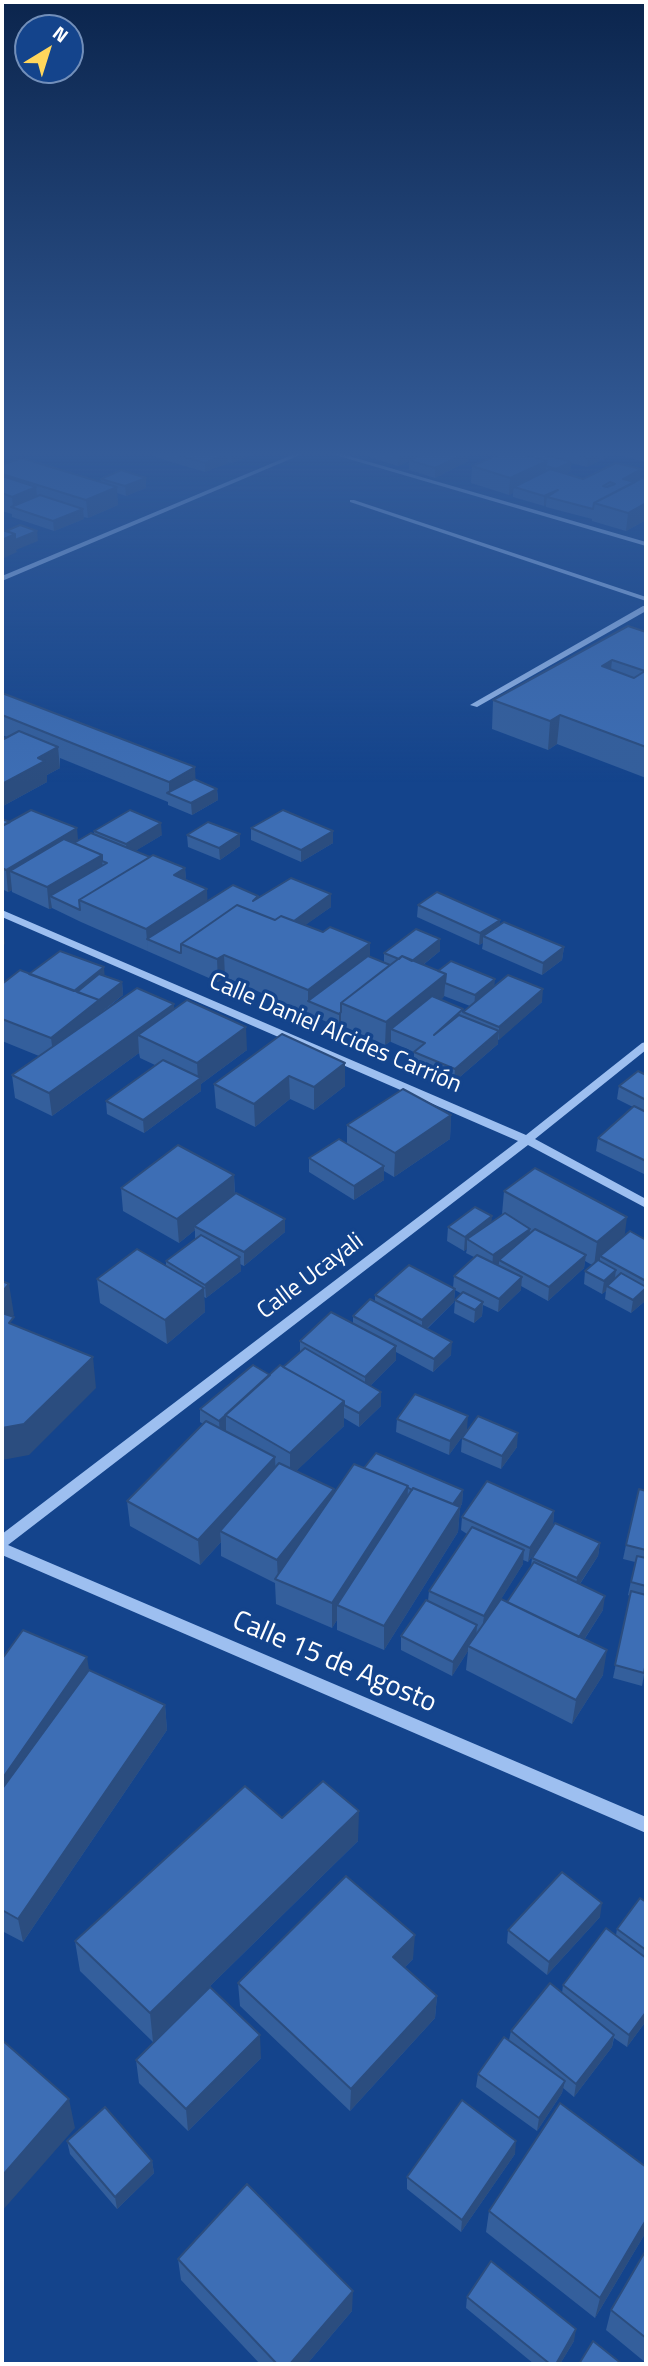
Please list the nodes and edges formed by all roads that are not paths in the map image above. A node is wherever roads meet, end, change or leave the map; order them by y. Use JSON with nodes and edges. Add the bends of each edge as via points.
{"nodes":[{"id":1,"x":41,"y":562,"type":"edge"},
{"id":2,"x":534,"y":562,"type":"edge"},
{"id":3,"x":2,"y":579,"type":"edge"},
{"id":4,"x":646,"y":600,"type":"edge"},
{"id":5,"x":646,"y":608,"type":"edge"},
{"id":6,"x":474,"y":705,"type":"dead end"},
{"id":7,"x":2,"y":913,"type":"edge"},
{"id":8,"x":646,"y":1045,"type":"edge"},
{"id":9,"x":527,"y":1140,"type":"junction"},
{"id":10,"x":646,"y":1204,"type":"edge"},
{"id":11,"x":2,"y":1542,"type":"edge"},
{"id":12,"x":2,"y":1549,"type":"edge"},
{"id":13,"x":646,"y":1825,"type":"edge"}],
"edges":[{"from":1,"to":3,"type":"street"},
{"from":2,"to":4,"type":"street"},
{"from":5,"to":6,"type":"lane"},
{"from":7,"to":9,"type":"street","name":"Calle Daniel Alcides Carrión"},
{"from":8,"to":9,"type":"street","name":"Calle Ucayali"},
{"from":9,"to":10,"type":"street","name":"Calle Daniel Alcides Carrión"},
{"from":9,"to":11,"type":"street","name":"Calle Ucayali"},
{"from":12,"to":13,"type":"street","name":"Calle 15 de Agosto"}]}
